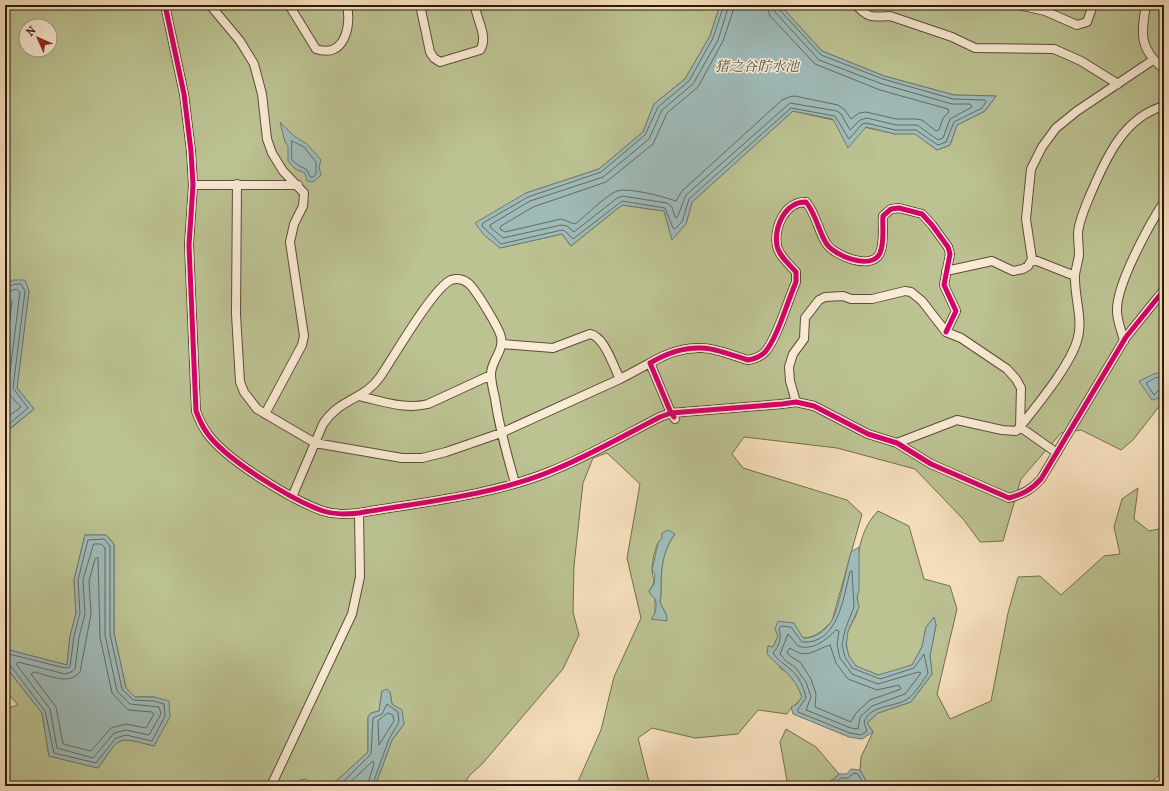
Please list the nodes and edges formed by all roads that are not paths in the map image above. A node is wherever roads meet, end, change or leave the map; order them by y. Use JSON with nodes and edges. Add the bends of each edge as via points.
{"nodes":[{"id":1,"x":165,"y":5,"type":"edge"},
{"id":2,"x":210,"y":5,"type":"edge"},
{"id":3,"x":289,"y":5,"type":"edge"},
{"id":4,"x":347,"y":5,"type":"edge"},
{"id":5,"x":420,"y":5,"type":"edge"},
{"id":6,"x":475,"y":5,"type":"edge"},
{"id":7,"x":856,"y":5,"type":"edge"},
{"id":8,"x":1018,"y":5,"type":"edge"},
{"id":9,"x":1093,"y":5,"type":"edge"},
{"id":10,"x":1146,"y":5,"type":"edge"},
{"id":11,"x":1153,"y":60,"type":"junction"},
{"id":12,"x":1164,"y":69,"type":"edge"},
{"id":13,"x":1118,"y":84,"type":"junction"},
{"id":14,"x":1164,"y":106,"type":"edge"},
{"id":15,"x":237,"y":184,"type":"junction"},
{"id":16,"x":298,"y":184,"type":"junction"},
{"id":17,"x":193,"y":185,"type":"junction"},
{"id":18,"x":1164,"y":202,"type":"edge"},
{"id":19,"x":1032,"y":258,"type":"junction"},
{"id":20,"x":946,"y":271,"type":"junction"},
{"id":21,"x":1075,"y":276,"type":"junction"},
{"id":22,"x":1164,"y":290,"type":"edge"},
{"id":23,"x":946,"y":332,"type":"junction"},
{"id":24,"x":1124,"y":341,"type":"junction"},
{"id":25,"x":502,"y":344,"type":"junction"},
{"id":26,"x":650,"y":363,"type":"junction"},
{"id":27,"x":491,"y":375,"type":"junction"},
{"id":28,"x":620,"y":380,"type":"junction"},
{"id":29,"x":359,"y":396,"type":"junction"},
{"id":30,"x":796,"y":402,"type":"junction"},
{"id":31,"x":265,"y":414,"type":"junction"},
{"id":32,"x":673,"y":416,"type":"junction"},
{"id":33,"x":1020,"y":427,"type":"junction"},
{"id":34,"x":502,"y":433,"type":"junction"},
{"id":35,"x":315,"y":443,"type":"junction"},
{"id":36,"x":897,"y":443,"type":"junction"},
{"id":37,"x":1057,"y":453,"type":"junction"},
{"id":38,"x":515,"y":483,"type":"junction"},
{"id":39,"x":292,"y":497,"type":"junction"},
{"id":40,"x":359,"y":513,"type":"junction"},
{"id":41,"x":271,"y":786,"type":"edge"}],
"edges":[{"from":1,"to":17,"type":"street","via":[[184,94]]},
{"from":2,"to":16,"type":"street","via":[[240,41],[254,64],[262,94],[267,138],[272,152],[283,171]]},
{"from":3,"to":4,"type":"street","via":[[316,48],[327,50],[341,43],[346,37]]},
{"from":5,"to":6,"type":"street","via":[[430,52],[440,62],[480,50],[484,45]]},
{"from":7,"to":13,"type":"street","via":[[868,15],[881,18],[890,16],[975,48],[1054,49],[1082,61]]},
{"from":8,"to":9,"type":"street","via":[[1077,24],[1087,22]]},
{"from":10,"to":11,"type":"street","via":[[1142,36]]},
{"from":11,"to":12,"type":"street"},
{"from":11,"to":13,"type":"street"},
{"from":13,"to":19,"type":"street","via":[[1056,128],[1042,147],[1031,169],[1026,219]]},
{"from":14,"to":21,"type":"street","via":[[1145,115],[1129,127],[1112,146],[1084,212],[1078,233],[1079,256]]},
{"from":15,"to":16,"type":"street"},
{"from":15,"to":17,"type":"street"},
{"from":15,"to":31,"type":"street","via":[[236,314],[240,382],[250,402]]},
{"from":16,"to":31,"type":"street","via":[[305,199],[291,232],[290,242],[304,336],[299,354]]},
{"from":17,"to":39,"type":"street","via":[[189,245],[196,411],[200,423],[208,434],[230,455]]},
{"from":18,"to":24,"type":"street","via":[[1134,255],[1122,290],[1117,311]]},
{"from":19,"to":20,"type":"street","via":[[1028,266],[1018,271],[992,261]]},
{"from":19,"to":21,"type":"street"},
{"from":20,"to":23,"type":"street","via":[[944,285],[956,311]]},
{"from":20,"to":26,"type":"street","via":[[950,254],[948,247],[922,214],[899,208],[891,209],[883,216],[884,234],[880,253],[871,260],[862,261],[840,255],[831,249],[811,207],[806,202],[793,204],[781,216],[777,246],[780,254],[796,272],[796,282],[773,339],[764,353],[748,360],[702,348],[661,357]]},
{"from":21,"to":33,"type":"street","via":[[1080,326],[1077,341],[1071,355]]},
{"from":22,"to":24,"type":"street"},
{"from":23,"to":30,"type":"street","via":[[922,301],[905,290],[872,299],[825,296],[805,318],[804,339],[793,354],[789,367]]},
{"from":23,"to":33,"type":"street","via":[[961,338],[1007,369],[1016,379],[1021,388]]},
{"from":24,"to":37,"type":"street"},
{"from":25,"to":27,"type":"street"},
{"from":25,"to":28,"type":"street","via":[[553,348],[590,334],[594,335],[601,340]]},
{"from":25,"to":29,"type":"street","via":[[498,330],[473,288],[463,280],[451,280],[445,284],[411,329],[375,384]]},
{"from":26,"to":28,"type":"street"},
{"from":26,"to":32,"type":"street"},
{"from":27,"to":29,"type":"street","via":[[419,407]]},
{"from":27,"to":34,"type":"street"},
{"from":28,"to":34,"type":"street"},
{"from":29,"to":35,"type":"street","via":[[341,404],[328,415]]},
{"from":30,"to":32,"type":"street"},
{"from":30,"to":36,"type":"street","via":[[814,406],[868,434]]},
{"from":31,"to":35,"type":"street"},
{"from":32,"to":38,"type":"street","via":[[549,472]]},
{"from":33,"to":36,"type":"street","via":[[1016,431],[1002,430],[957,420]]},
{"from":33,"to":37,"type":"street"},
{"from":34,"to":35,"type":"street","via":[[422,458],[402,458]]},
{"from":34,"to":38,"type":"street"},
{"from":35,"to":39,"type":"street"},
{"from":36,"to":37,"type":"street","via":[[931,464],[1009,498],[1032,489]]},
{"from":38,"to":40,"type":"street","via":[[484,492]]},
{"from":39,"to":40,"type":"street","via":[[323,511],[340,515]]},
{"from":40,"to":41,"type":"street","via":[[360,577],[352,614]]}]}
